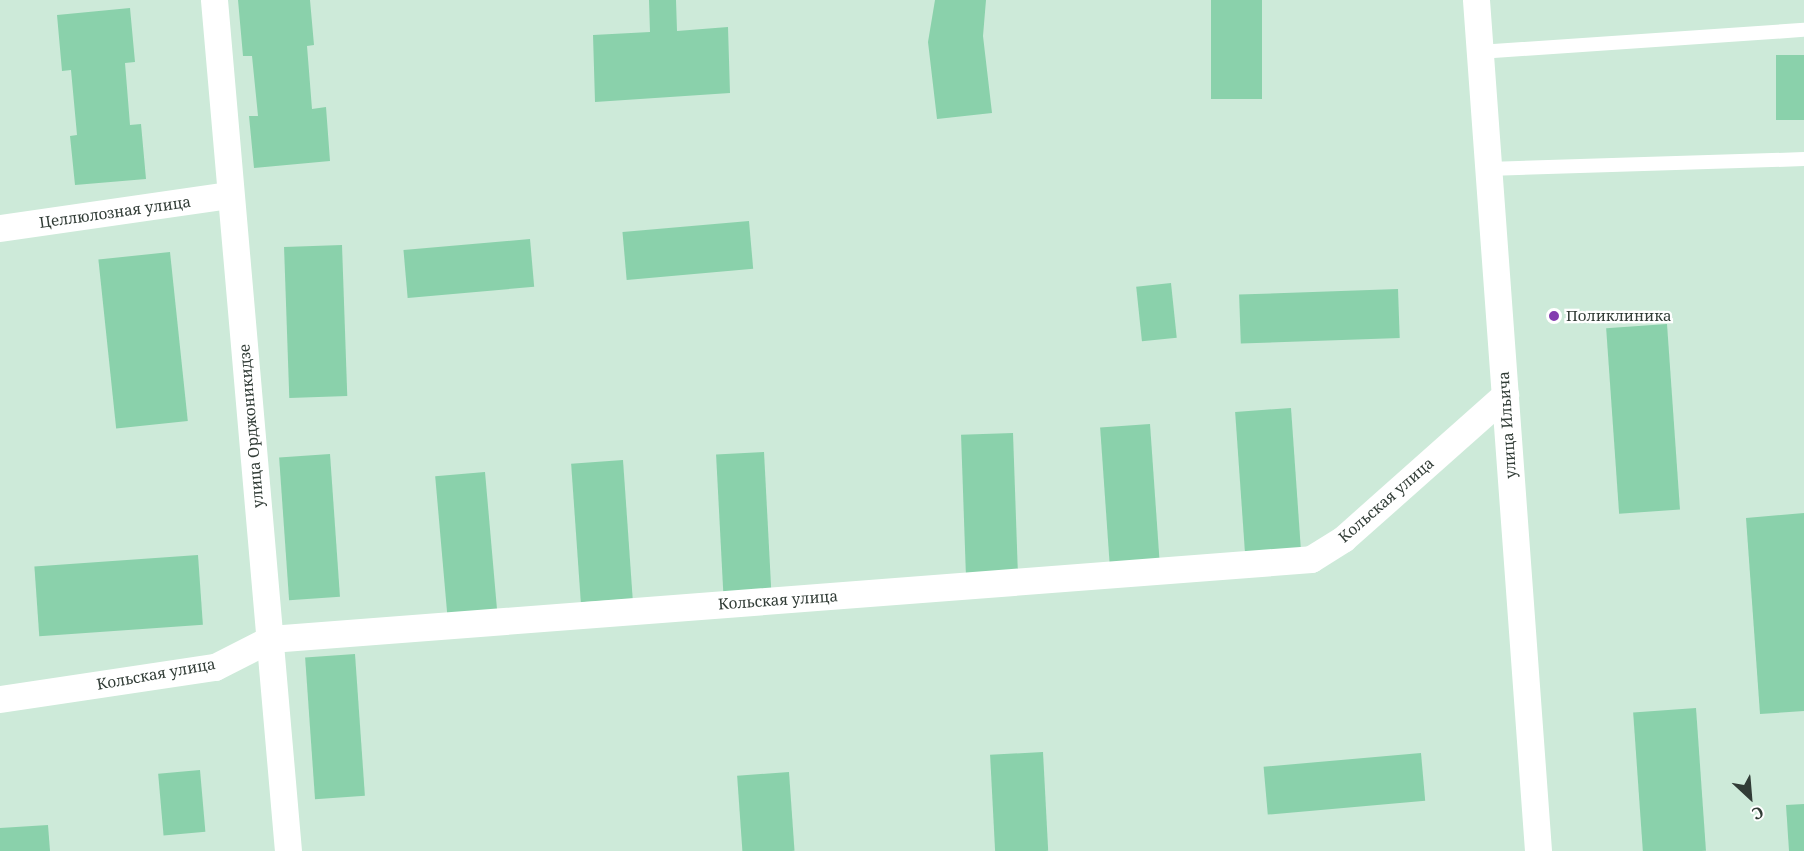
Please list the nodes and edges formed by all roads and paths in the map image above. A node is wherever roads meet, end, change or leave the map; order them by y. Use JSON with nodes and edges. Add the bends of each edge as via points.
{"nodes":[{"id":1,"x":214,"y":0,"type":"edge"},
{"id":2,"x":1476,"y":0,"type":"edge"},
{"id":3,"x":1804,"y":30,"type":"edge"},
{"id":4,"x":1479,"y":52,"type":"junction"},
{"id":5,"x":1804,"y":159,"type":"edge"},
{"id":6,"x":1488,"y":169,"type":"junction"},
{"id":7,"x":230,"y":195,"type":"junction"},
{"id":8,"x":0,"y":228,"type":"edge"},
{"id":9,"x":1505,"y":395,"type":"junction"},
{"id":10,"x":270,"y":639,"type":"junction"},
{"id":11,"x":0,"y":699,"type":"edge"},
{"id":12,"x":288,"y":851,"type":"edge"},
{"id":13,"x":1538,"y":851,"type":"edge"}],
"edges":[{"from":1,"to":7,"type":"street","name":"улица Орджоникидзе"},
{"from":2,"to":4,"type":"street","name":"улица Ильича"},
{"from":3,"to":4,"type":"lane"},
{"from":4,"to":6,"type":"street","name":"улица Ильича"},
{"from":5,"to":6,"type":"lane"},
{"from":6,"to":9,"type":"street","name":"улица Ильича"},
{"from":7,"to":8,"type":"street","name":"Целлюлозная улица"},
{"from":7,"to":10,"type":"street","name":"улица Орджоникидзе"},
{"from":9,"to":10,"type":"street","name":"Кольская улица","via":[[1343,539],[1311,559]]},
{"from":9,"to":13,"type":"street","name":"улица Ильича"},
{"from":10,"to":11,"type":"street","name":"Кольская улица","via":[[215,667]]},
{"from":10,"to":12,"type":"street","name":"улица Орджоникидзе"}]}
